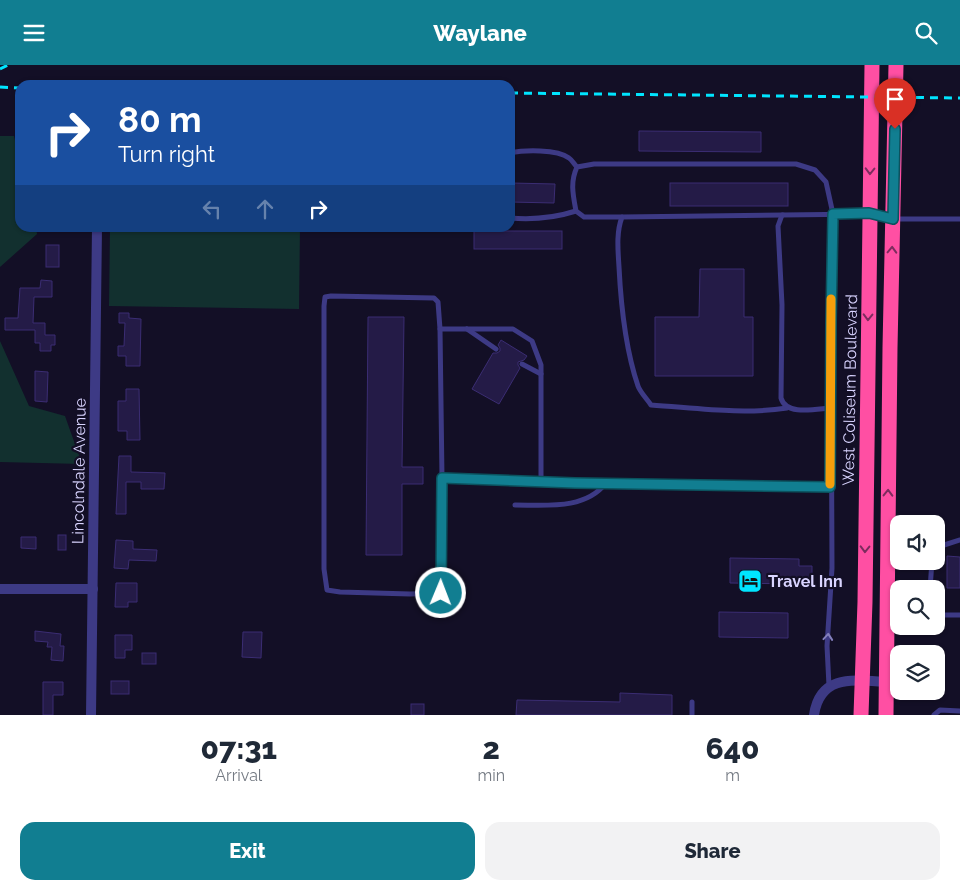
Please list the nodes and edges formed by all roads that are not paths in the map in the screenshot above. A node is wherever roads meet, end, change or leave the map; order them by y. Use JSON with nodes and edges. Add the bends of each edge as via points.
{"nodes":[{"id":1,"x":872,"y":65,"type":"edge"},
{"id":2,"x":896,"y":65,"type":"edge"},
{"id":3,"x":515,"y":152,"type":"edge"},
{"id":4,"x":577,"y":167,"type":"junction"},
{"id":5,"x":576,"y":211,"type":"junction"},
{"id":6,"x":869,"y":213,"type":"junction"},
{"id":7,"x":833,"y":214,"type":"junction"},
{"id":8,"x":783,"y":215,"type":"junction"},
{"id":9,"x":622,"y":217,"type":"junction"},
{"id":10,"x":515,"y":218,"type":"edge"},
{"id":11,"x":893,"y":219,"type":"junction"},
{"id":12,"x":960,"y":219,"type":"edge"},
{"id":13,"x":97,"y":232,"type":"edge"},
{"id":14,"x":440,"y":329,"type":"junction"},
{"id":15,"x":467,"y":329,"type":"junction"},
{"id":16,"x":496,"y":349,"type":"dead end"},
{"id":17,"x":522,"y":364,"type":"dead end"},
{"id":18,"x":541,"y":374,"type":"junction"},
{"id":19,"x":787,"y":408,"type":"junction"},
{"id":20,"x":832,"y":408,"type":"junction"},
{"id":21,"x":442,"y":478,"type":"junction"},
{"id":22,"x":541,"y":481,"type":"junction"},
{"id":23,"x":606,"y":483,"type":"junction"},
{"id":24,"x":830,"y":487,"type":"junction"},
{"id":25,"x":515,"y":505,"type":"dead end"},
{"id":26,"x":960,"y":540,"type":"edge"},
{"id":27,"x":945,"y":545,"type":"edge"},
{"id":28,"x":0,"y":589,"type":"edge"},
{"id":29,"x":93,"y":589,"type":"junction"},
{"id":30,"x":945,"y":615,"type":"edge"},
{"id":31,"x":960,"y":615,"type":"edge"},
{"id":32,"x":861,"y":681,"type":"junction"},
{"id":33,"x":886,"y":682,"type":"junction"},
{"id":34,"x":829,"y":686,"type":"junction"},
{"id":35,"x":692,"y":703,"type":"dead end"},
{"id":36,"x":960,"y":711,"type":"edge"},
{"id":37,"x":92,"y":715,"type":"edge"},
{"id":38,"x":692,"y":715,"type":"edge"},
{"id":39,"x":814,"y":715,"type":"edge"},
{"id":40,"x":861,"y":715,"type":"edge"},
{"id":41,"x":886,"y":715,"type":"edge"},
{"id":42,"x":934,"y":715,"type":"edge"}],
"edges":[{"from":1,"to":6,"type":"highway","name":"West Coliseum Boulevard","one_way":true},
{"from":2,"to":11,"type":"highway"},
{"from":3,"to":4,"type":"lane","via":[[551,152],[568,157]]},
{"from":4,"to":5,"type":"lane","via":[[572,188]]},
{"from":4,"to":7,"type":"lane","via":[[796,164],[815,170],[826,182]]},
{"from":5,"to":9,"type":"lane","via":[[584,217]]},
{"from":5,"to":10,"type":"lane","via":[[559,217]]},
{"from":6,"to":7,"type":"lane"},
{"from":6,"to":11,"type":"lane"},
{"from":6,"to":32,"type":"highway","name":"West Coliseum Boulevard","one_way":true,"via":[[865,602]]},
{"from":7,"to":8,"type":"lane"},
{"from":7,"to":20,"type":"lane"},
{"from":8,"to":9,"type":"lane"},
{"from":8,"to":19,"type":"lane","via":[[778,226],[782,305],[781,398]]},
{"from":9,"to":19,"type":"lane","via":[[618,228],[618,247],[625,329],[639,388],[651,405],[741,411]]},
{"from":11,"to":12,"type":"lane"},
{"from":33,"to":11,"type":"highway","one_way":true},
{"from":13,"to":29,"type":"street","name":"Lincolndale Avenue"},
{"from":14,"to":15,"type":"lane"},
{"from":14,"to":21,"type":"lane"},
{"from":14,"to":21,"type":"lane","via":[[438,302],[434,298],[326,297],[324,569],[327,590],[441,593]]},
{"from":15,"to":16,"type":"lane"},
{"from":15,"to":18,"type":"lane","via":[[513,329],[532,341]]},
{"from":17,"to":18,"type":"lane"},
{"from":18,"to":22,"type":"lane"},
{"from":19,"to":20,"type":"lane"},
{"from":20,"to":24,"type":"lane"},
{"from":21,"to":22,"type":"lane"},
{"from":22,"to":23,"type":"lane"},
{"from":23,"to":24,"type":"lane"},
{"from":23,"to":25,"type":"lane","via":[[599,492],[568,505]]},
{"from":34,"to":24,"type":"lane","one_way":true},
{"from":26,"to":27,"type":"lane"},
{"from":28,"to":29,"type":"street"},
{"from":29,"to":37,"type":"street","name":"Lincolndale Avenue"},
{"from":30,"to":31,"type":"lane"},
{"from":32,"to":33,"type":"street"},
{"from":32,"to":34,"type":"street"},
{"from":32,"to":40,"type":"highway","name":"West Coliseum Boulevard"},
{"from":33,"to":41,"type":"highway"},
{"from":34,"to":39,"type":"street","via":[[820,696]]},
{"from":35,"to":38,"type":"lane"},
{"from":36,"to":42,"type":"lane","via":[[940,710]]}]}
